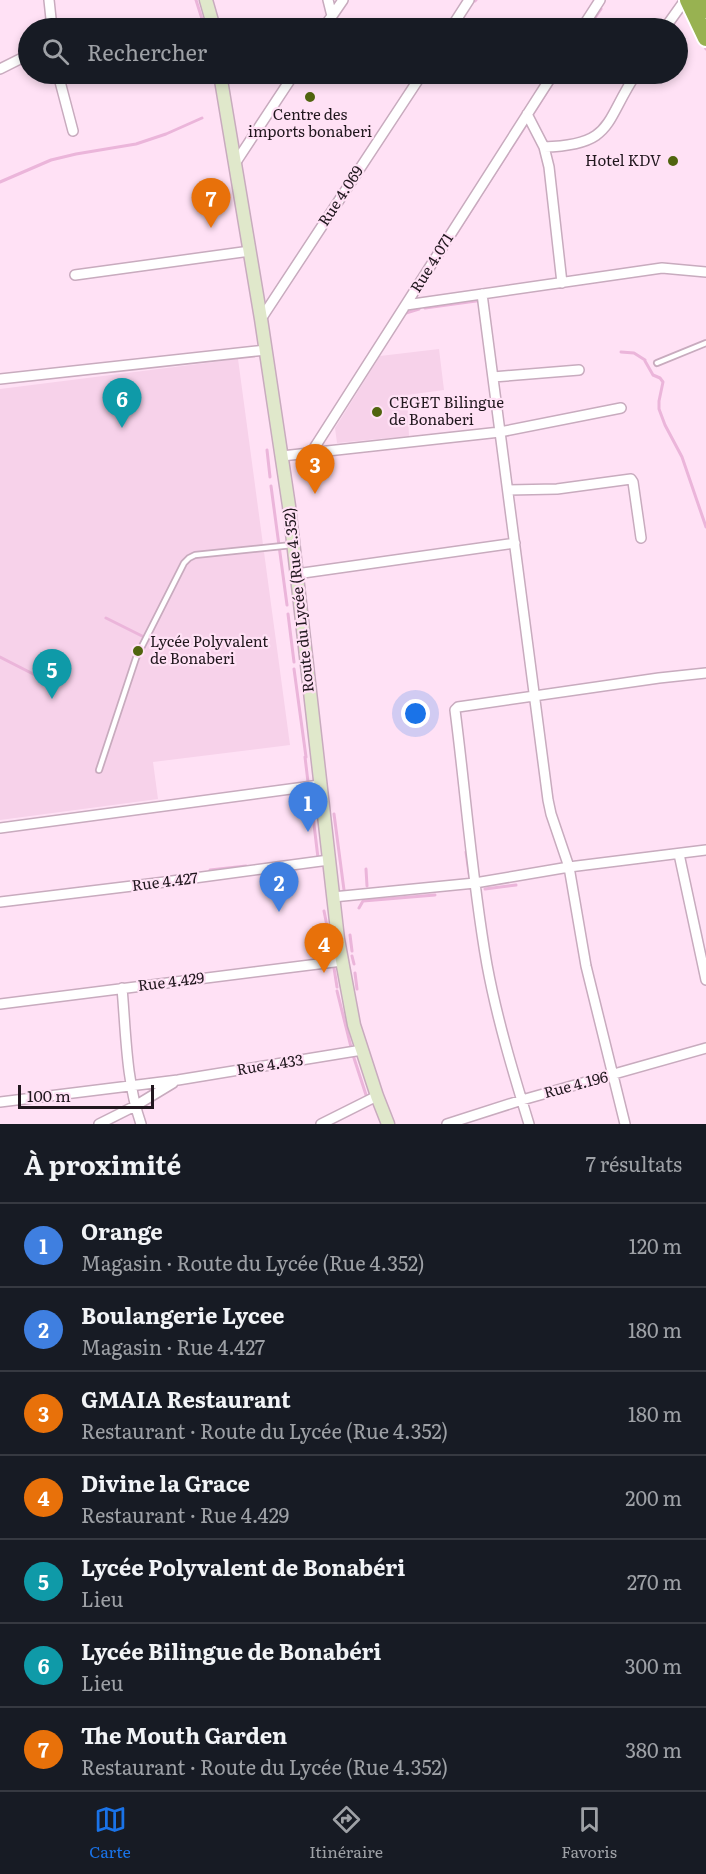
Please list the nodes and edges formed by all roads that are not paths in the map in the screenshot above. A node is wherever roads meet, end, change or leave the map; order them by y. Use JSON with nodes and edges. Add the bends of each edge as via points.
{"nodes":[{"id":1,"x":49,"y":0,"type":"edge"},
{"id":2,"x":206,"y":0,"type":"edge"},
{"id":3,"x":328,"y":0,"type":"edge"},
{"id":4,"x":343,"y":0,"type":"edge"},
{"id":5,"x":469,"y":0,"type":"edge"},
{"id":6,"x":600,"y":0,"type":"edge"},
{"id":7,"x":687,"y":0,"type":"edge"},
{"id":8,"x":702,"y":0,"type":"edge"},
{"id":9,"x":706,"y":10,"type":"edge"},
{"id":10,"x":332,"y":16,"type":"joint"},
{"id":11,"x":51,"y":18,"type":"edge"},
{"id":12,"x":211,"y":18,"type":"edge"},
{"id":13,"x":457,"y":18,"type":"edge"},
{"id":14,"x":588,"y":18,"type":"edge"},
{"id":15,"x":673,"y":18,"type":"edge"},
{"id":16,"x":706,"y":38,"type":"edge"},
{"id":17,"x":18,"y":60,"type":"edge"},
{"id":18,"x":0,"y":69,"type":"edge"},
{"id":19,"x":60,"y":84,"type":"edge"},
{"id":20,"x":222,"y":84,"type":"edge"},
{"id":21,"x":287,"y":84,"type":"edge"},
{"id":22,"x":415,"y":84,"type":"edge"},
{"id":23,"x":546,"y":84,"type":"edge"},
{"id":24,"x":630,"y":84,"type":"edge"},
{"id":25,"x":527,"y":114,"type":"junction"},
{"id":26,"x":72,"y":131,"type":"dead end"},
{"id":27,"x":544,"y":147,"type":"junction"},
{"id":28,"x":236,"y":162,"type":"junction"},
{"id":29,"x":250,"y":251,"type":"junction"},
{"id":30,"x":706,"y":273,"type":"edge"},
{"id":31,"x":75,"y":274,"type":"dead end"},
{"id":32,"x":562,"y":283,"type":"junction"},
{"id":33,"x":482,"y":294,"type":"junction"},
{"id":34,"x":406,"y":304,"type":"junction"},
{"id":35,"x":261,"y":319,"type":"junction"},
{"id":36,"x":706,"y":343,"type":"edge"},
{"id":37,"x":266,"y":350,"type":"junction"},
{"id":38,"x":657,"y":363,"type":"dead end"},
{"id":39,"x":579,"y":370,"type":"dead end"},
{"id":40,"x":493,"y":377,"type":"junction"},
{"id":41,"x":0,"y":379,"type":"edge"},
{"id":42,"x":621,"y":408,"type":"dead end"},
{"id":43,"x":500,"y":432,"type":"junction"},
{"id":44,"x":311,"y":453,"type":"junction"},
{"id":45,"x":282,"y":456,"type":"junction"},
{"id":46,"x":508,"y":490,"type":"junction"},
{"id":47,"x":641,"y":538,"type":"dead end"},
{"id":48,"x":515,"y":543,"type":"junction"},
{"id":49,"x":292,"y":545,"type":"junction"},
{"id":50,"x":296,"y":574,"type":"junction"},
{"id":51,"x":706,"y":673,"type":"edge"},
{"id":52,"x":533,"y":697,"type":"junction"},
{"id":53,"x":99,"y":770,"type":"dead end"},
{"id":54,"x":320,"y":785,"type":"junction"},
{"id":55,"x":0,"y":828,"type":"edge"},
{"id":56,"x":706,"y":850,"type":"edge"},
{"id":57,"x":679,"y":854,"type":"junction"},
{"id":58,"x":329,"y":860,"type":"junction"},
{"id":59,"x":569,"y":867,"type":"junction"},
{"id":60,"x":475,"y":883,"type":"junction"},
{"id":61,"x":333,"y":897,"type":"junction"},
{"id":62,"x":0,"y":902,"type":"edge"},
{"id":63,"x":342,"y":961,"type":"junction"},
{"id":64,"x":706,"y":980,"type":"edge"},
{"id":65,"x":122,"y":988,"type":"junction"},
{"id":66,"x":0,"y":1004,"type":"edge"},
{"id":67,"x":706,"y":1048,"type":"edge"},
{"id":68,"x":362,"y":1050,"type":"junction"},
{"id":69,"x":614,"y":1075,"type":"junction"},
{"id":70,"x":178,"y":1080,"type":"junction"},
{"id":71,"x":131,"y":1086,"type":"junction"},
{"id":72,"x":377,"y":1096,"type":"junction"},
{"id":73,"x":522,"y":1100,"type":"junction"},
{"id":74,"x":0,"y":1102,"type":"edge"},
{"id":75,"x":135,"y":1106,"type":"junction"},
{"id":76,"x":99,"y":1124,"type":"edge"},
{"id":77,"x":141,"y":1124,"type":"edge"},
{"id":78,"x":321,"y":1124,"type":"edge"},
{"id":79,"x":388,"y":1124,"type":"edge"},
{"id":80,"x":447,"y":1124,"type":"edge"},
{"id":81,"x":529,"y":1124,"type":"edge"},
{"id":82,"x":626,"y":1124,"type":"edge"}],
"edges":[{"from":1,"to":11,"type":"street"},
{"from":2,"to":12,"type":"main road"},
{"from":3,"to":10,"type":"street"},
{"from":4,"to":10,"type":"street"},
{"from":5,"to":13,"type":"street"},
{"from":6,"to":14,"type":"street"},
{"from":7,"to":15,"type":"street"},
{"from":7,"to":16,"type":"highway"},
{"from":8,"to":9,"type":"highway"},
{"from":17,"to":18,"type":"street"},
{"from":19,"to":26,"type":"street"},
{"from":20,"to":28,"type":"main road","name":"Route du Lycée (Rue 4.352)"},
{"from":21,"to":28,"type":"street"},
{"from":22,"to":35,"type":"street","name":"Rue 4.069"},
{"from":23,"to":25,"type":"street","name":"Rue 4.071"},
{"from":24,"to":27,"type":"street","via":[[600,133],[587,141]]},
{"from":25,"to":27,"type":"street"},
{"from":25,"to":34,"type":"street","name":"Rue 4.071"},
{"from":27,"to":32,"type":"street"},
{"from":28,"to":29,"type":"main road","name":"Route du Lycée (Rue 4.352)"},
{"from":29,"to":31,"type":"street"},
{"from":29,"to":35,"type":"main road","name":"Route du Lycée (Rue 4.352)"},
{"from":30,"to":32,"type":"street","via":[[662,268]]},
{"from":32,"to":33,"type":"street"},
{"from":33,"to":34,"type":"street"},
{"from":33,"to":40,"type":"street"},
{"from":34,"to":44,"type":"street","name":"Rue 4.071"},
{"from":35,"to":37,"type":"main road","name":"Route du Lycée (Rue 4.352)"},
{"from":36,"to":38,"type":"lane"},
{"from":37,"to":41,"type":"street"},
{"from":37,"to":45,"type":"main road","name":"Route du Lycée (Rue 4.352)"},
{"from":39,"to":40,"type":"street"},
{"from":40,"to":43,"type":"street"},
{"from":42,"to":43,"type":"street"},
{"from":43,"to":44,"type":"street"},
{"from":43,"to":46,"type":"street"},
{"from":44,"to":45,"type":"street"},
{"from":45,"to":49,"type":"main road","name":"Route du Lycée (Rue 4.352)"},
{"from":46,"to":47,"type":"street","via":[[557,489],[631,478]]},
{"from":46,"to":48,"type":"street"},
{"from":48,"to":50,"type":"street"},
{"from":48,"to":52,"type":"street"},
{"from":49,"to":50,"type":"main road","name":"Route du Lycée (Rue 4.352)"},
{"from":49,"to":53,"type":"lane","via":[[195,555],[184,563],[136,658]]},
{"from":50,"to":54,"type":"main road","name":"Route du Lycée (Rue 4.352)"},
{"from":51,"to":52,"type":"street"},
{"from":52,"to":59,"type":"street","via":[[551,814]]},
{"from":52,"to":60,"type":"street","via":[[455,710]]},
{"from":54,"to":55,"type":"street"},
{"from":54,"to":58,"type":"main road","name":"Route du Lycée (Rue 4.352)"},
{"from":56,"to":57,"type":"street"},
{"from":57,"to":59,"type":"street"},
{"from":57,"to":64,"type":"street"},
{"from":58,"to":61,"type":"main road","name":"Route du Lycée (Rue 4.352)"},
{"from":58,"to":62,"type":"street","name":"Rue 4.427"},
{"from":59,"to":60,"type":"street"},
{"from":59,"to":69,"type":"street","via":[[586,966]]},
{"from":60,"to":61,"type":"street"},
{"from":60,"to":73,"type":"street","via":[[487,966]]},
{"from":61,"to":63,"type":"main road","name":"Route du Lycée (Rue 4.352)"},
{"from":63,"to":65,"type":"street","name":"Rue 4.429"},
{"from":63,"to":68,"type":"main road","name":"Route du Lycée (Rue 4.352)"},
{"from":65,"to":66,"type":"street","name":"Rue 4.429"},
{"from":65,"to":71,"type":"street"},
{"from":67,"to":69,"type":"street","name":"Rue 4.196"},
{"from":68,"to":70,"type":"street","name":"Rue 4.433"},
{"from":68,"to":72,"type":"main road","name":"Route du Lycée (Rue 4.352)"},
{"from":69,"to":73,"type":"street","name":"Rue 4.196"},
{"from":69,"to":82,"type":"street"},
{"from":70,"to":71,"type":"street","name":"Rue 4.433"},
{"from":70,"to":75,"type":"street"},
{"from":71,"to":74,"type":"street","name":"Rue 4.433"},
{"from":71,"to":75,"type":"street"},
{"from":72,"to":78,"type":"street"},
{"from":72,"to":79,"type":"main road","name":"Route du Lycée (Rue 4.352)"},
{"from":73,"to":80,"type":"street","name":"Rue 4.196"},
{"from":73,"to":81,"type":"street"},
{"from":75,"to":76,"type":"street"},
{"from":75,"to":77,"type":"street"}]}
